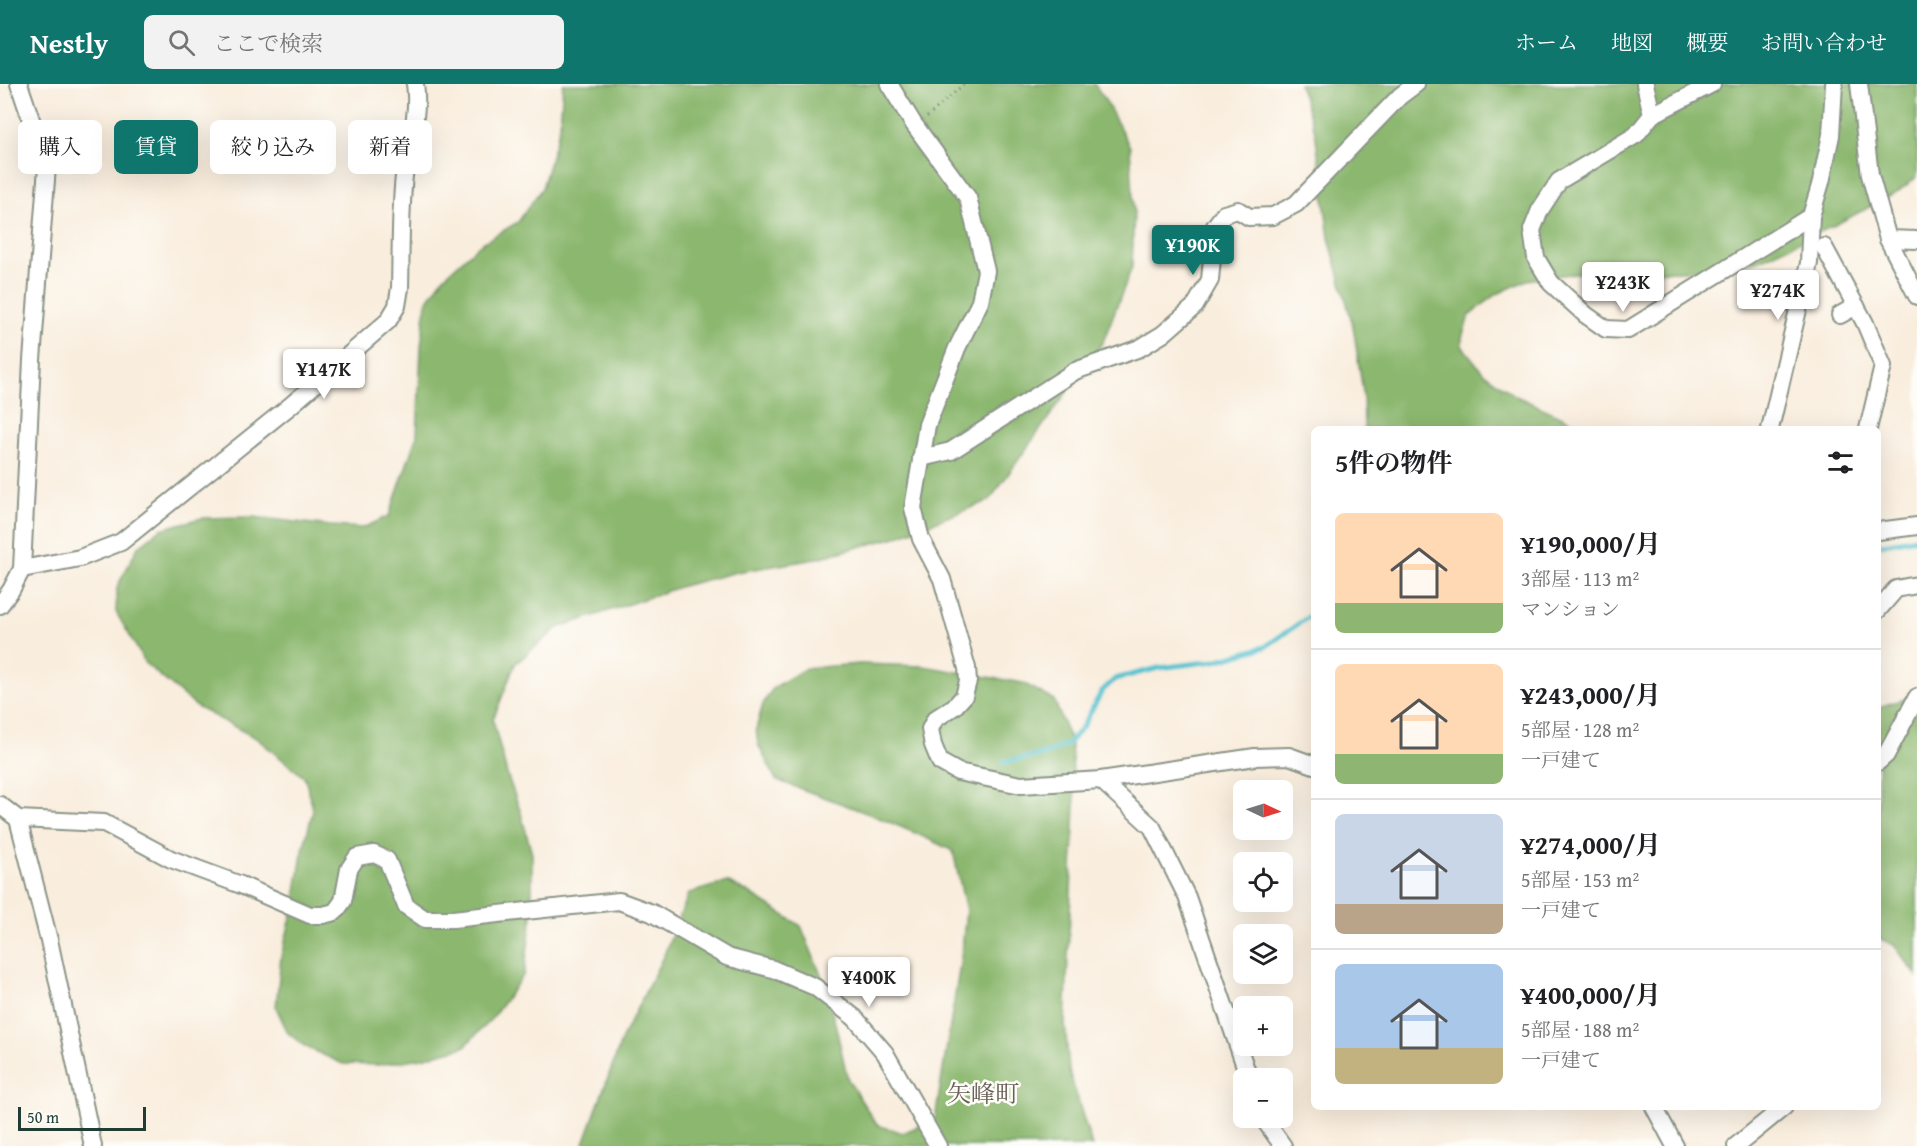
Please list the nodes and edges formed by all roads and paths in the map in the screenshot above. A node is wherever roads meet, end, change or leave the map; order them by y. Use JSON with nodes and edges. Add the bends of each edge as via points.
{"nodes":[{"id":1,"x":19,"y":84,"type":"edge"},
{"id":2,"x":415,"y":84,"type":"edge"},
{"id":3,"x":889,"y":84,"type":"edge"},
{"id":4,"x":964,"y":84,"type":"edge"},
{"id":5,"x":1416,"y":84,"type":"edge"},
{"id":6,"x":1645,"y":84,"type":"edge"},
{"id":7,"x":1712,"y":84,"type":"edge"},
{"id":8,"x":1834,"y":84,"type":"edge"},
{"id":9,"x":1859,"y":84,"type":"edge"},
{"id":10,"x":1652,"y":115,"type":"junction"},
{"id":11,"x":923,"y":120,"type":"dead end"},
{"id":12,"x":1811,"y":216,"type":"junction"},
{"id":13,"x":1888,"y":238,"type":"junction"},
{"id":14,"x":1917,"y":240,"type":"edge"},
{"id":15,"x":1824,"y":247,"type":"dead end"},
{"id":16,"x":1917,"y":296,"type":"edge"},
{"id":17,"x":1856,"y":306,"type":"junction"},
{"id":18,"x":1840,"y":315,"type":"dead end"},
{"id":19,"x":1771,"y":426,"type":"edge"},
{"id":20,"x":1869,"y":426,"type":"edge"},
{"id":21,"x":921,"y":458,"type":"junction"},
{"id":22,"x":1917,"y":526,"type":"edge"},
{"id":23,"x":1881,"y":531,"type":"edge"},
{"id":24,"x":22,"y":569,"type":"junction"},
{"id":25,"x":1917,"y":585,"type":"edge"},
{"id":26,"x":0,"y":605,"type":"edge"},
{"id":27,"x":1881,"y":607,"type":"edge"},
{"id":28,"x":1917,"y":697,"type":"edge"},
{"id":29,"x":1881,"y":759,"type":"edge"},
{"id":30,"x":1311,"y":764,"type":"edge"},
{"id":31,"x":1101,"y":780,"type":"junction"},
{"id":32,"x":0,"y":805,"type":"edge"},
{"id":33,"x":18,"y":819,"type":"junction"},
{"id":34,"x":1246,"y":1068,"type":"edge"},
{"id":35,"x":1656,"y":1110,"type":"edge"},
{"id":36,"x":1780,"y":1110,"type":"edge"},
{"id":37,"x":1269,"y":1128,"type":"edge"},
{"id":38,"x":1277,"y":1141,"type":"edge"},
{"id":39,"x":93,"y":1146,"type":"edge"},
{"id":40,"x":938,"y":1146,"type":"edge"},
{"id":41,"x":1675,"y":1146,"type":"edge"},
{"id":42,"x":1736,"y":1146,"type":"edge"}],
"edges":[{"from":1,"to":24,"type":"street","via":[[47,167]]},
{"from":2,"to":24,"type":"street","via":[[414,124],[404,176],[398,306],[388,321],[121,542],[80,558]]},
{"from":3,"to":21,"type":"street","via":[[968,198],[986,271],[980,302],[927,425]]},
{"from":4,"to":11,"type":"path"},
{"from":5,"to":21,"type":"street","via":[[1296,204],[1273,216],[1248,217],[1238,210],[1224,214],[1215,226],[1210,280],[1196,306],[1163,334],[1140,348],[1075,371],[951,451]]},
{"from":6,"to":10,"type":"street"},
{"from":7,"to":10,"type":"street"},
{"from":8,"to":12,"type":"street","via":[[1831,135]]},
{"from":9,"to":13,"type":"street","via":[[1870,174]]},
{"from":10,"to":12,"type":"street","via":[[1636,135],[1559,182],[1532,230],[1536,258],[1551,283],[1606,329],[1628,330]]},
{"from":12,"to":19,"type":"street","via":[[1809,263]]},
{"from":13,"to":14,"type":"street"},
{"from":13,"to":16,"type":"street"},
{"from":15,"to":17,"type":"street"},
{"from":17,"to":18,"type":"street"},
{"from":17,"to":20,"type":"street","via":[[1883,366]]},
{"from":21,"to":31,"type":"street","via":[[913,508],[921,540],[942,579],[968,681],[964,696],[935,719],[930,729],[940,762],[958,772],[1021,785]]},
{"from":22,"to":23,"type":"street"},
{"from":24,"to":26,"type":"street"},
{"from":25,"to":27,"type":"street","via":[[1896,590]]},
{"from":28,"to":29,"type":"street"},
{"from":30,"to":31,"type":"street","via":[[1289,756],[1255,757]]},
{"from":31,"to":34,"type":"street","via":[[1152,827],[1187,897]]},
{"from":32,"to":33,"type":"street"},
{"from":33,"to":39,"type":"street","via":[[49,940]]},
{"from":33,"to":40,"type":"street","via":[[104,823],[171,859],[310,915],[335,912],[343,901],[349,868],[357,856],[374,854],[387,860],[406,906],[425,919],[453,920],[619,901],[652,912],[727,957],[773,969],[815,987],[855,1018],[885,1053]]},
{"from":35,"to":41,"type":"street"},
{"from":36,"to":42,"type":"street"},
{"from":37,"to":38,"type":"street"}]}
